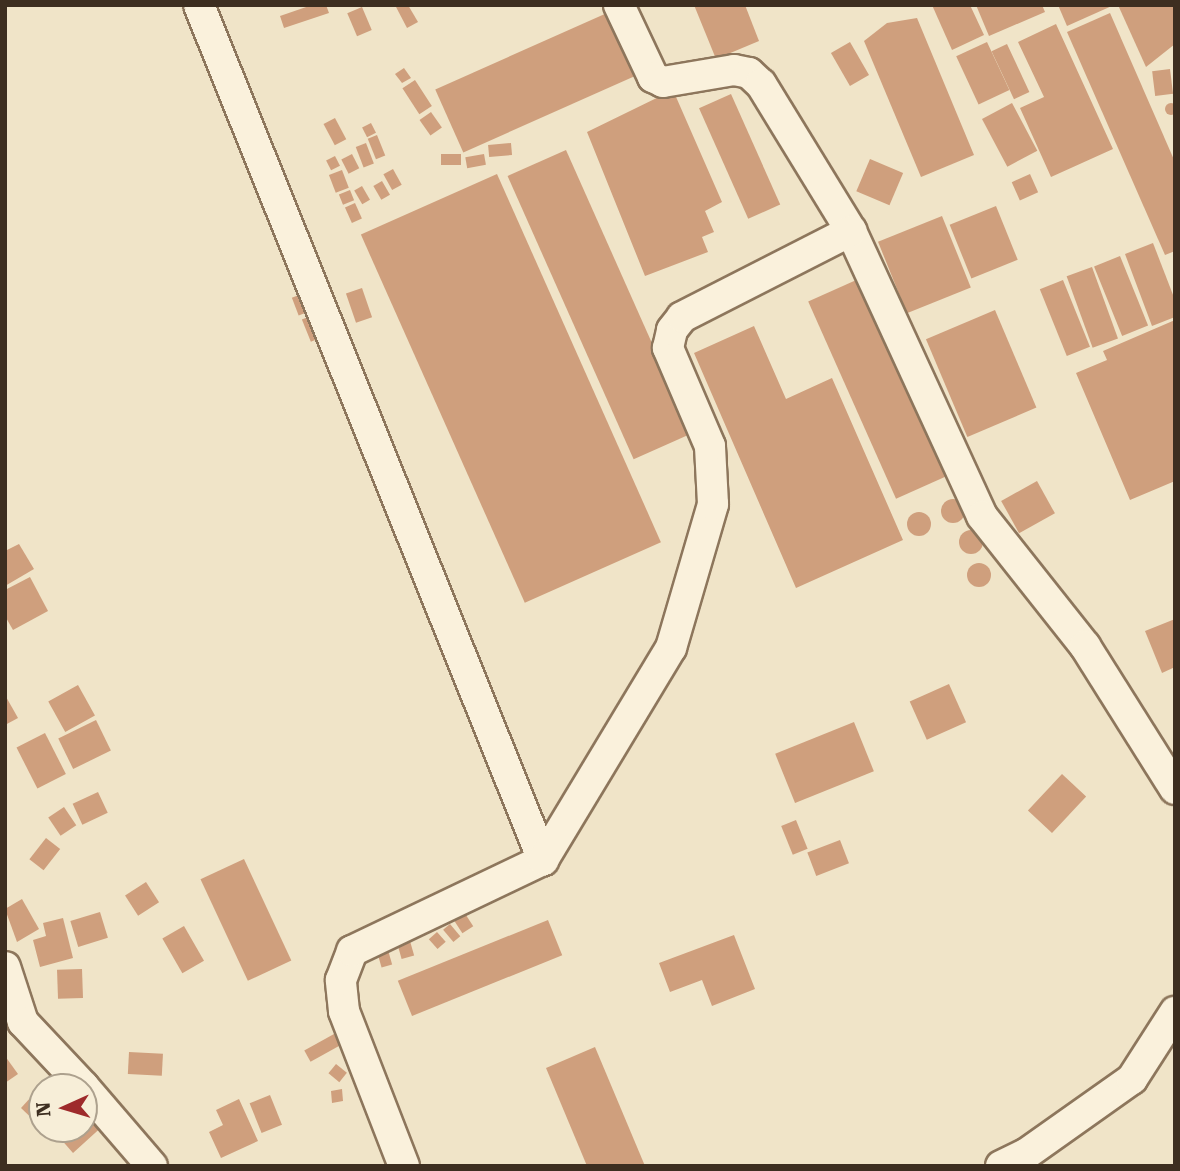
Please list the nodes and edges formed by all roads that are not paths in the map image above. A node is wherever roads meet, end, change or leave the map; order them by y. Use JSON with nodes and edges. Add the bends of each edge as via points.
{"nodes":[{"id":1,"x":199,"y":5,"type":"edge"},
{"id":2,"x":619,"y":5,"type":"edge"},
{"id":3,"x":851,"y":231,"type":"junction"},
{"id":4,"x":1175,"y":789,"type":"edge"},
{"id":5,"x":543,"y":860,"type":"junction"},
{"id":6,"x":5,"y":967,"type":"edge"},
{"id":7,"x":1175,"y":1012,"type":"edge"},
{"id":8,"x":71,"y":1073,"type":"edge"},
{"id":9,"x":98,"y":1103,"type":"edge"},
{"id":10,"x":152,"y":1166,"type":"edge"},
{"id":11,"x":404,"y":1166,"type":"edge"},
{"id":12,"x":1001,"y":1166,"type":"edge"}],
"edges":[{"from":1,"to":5,"type":"street"},
{"from":2,"to":3,"type":"street","via":[[653,77],[663,82],[749,73]]},
{"from":3,"to":4,"type":"street","via":[[982,516],[1084,646]]},
{"from":3,"to":5,"type":"street","via":[[682,317],[672,330],[668,348],[710,446],[713,503],[671,648]]},
{"from":5,"to":11,"type":"street","via":[[352,951],[341,980],[344,1011]]},
{"from":6,"to":8,"type":"street","via":[[23,1022]]},
{"from":7,"to":12,"type":"street","via":[[1132,1079],[1026,1154]]},
{"from":9,"to":10,"type":"street"}]}
